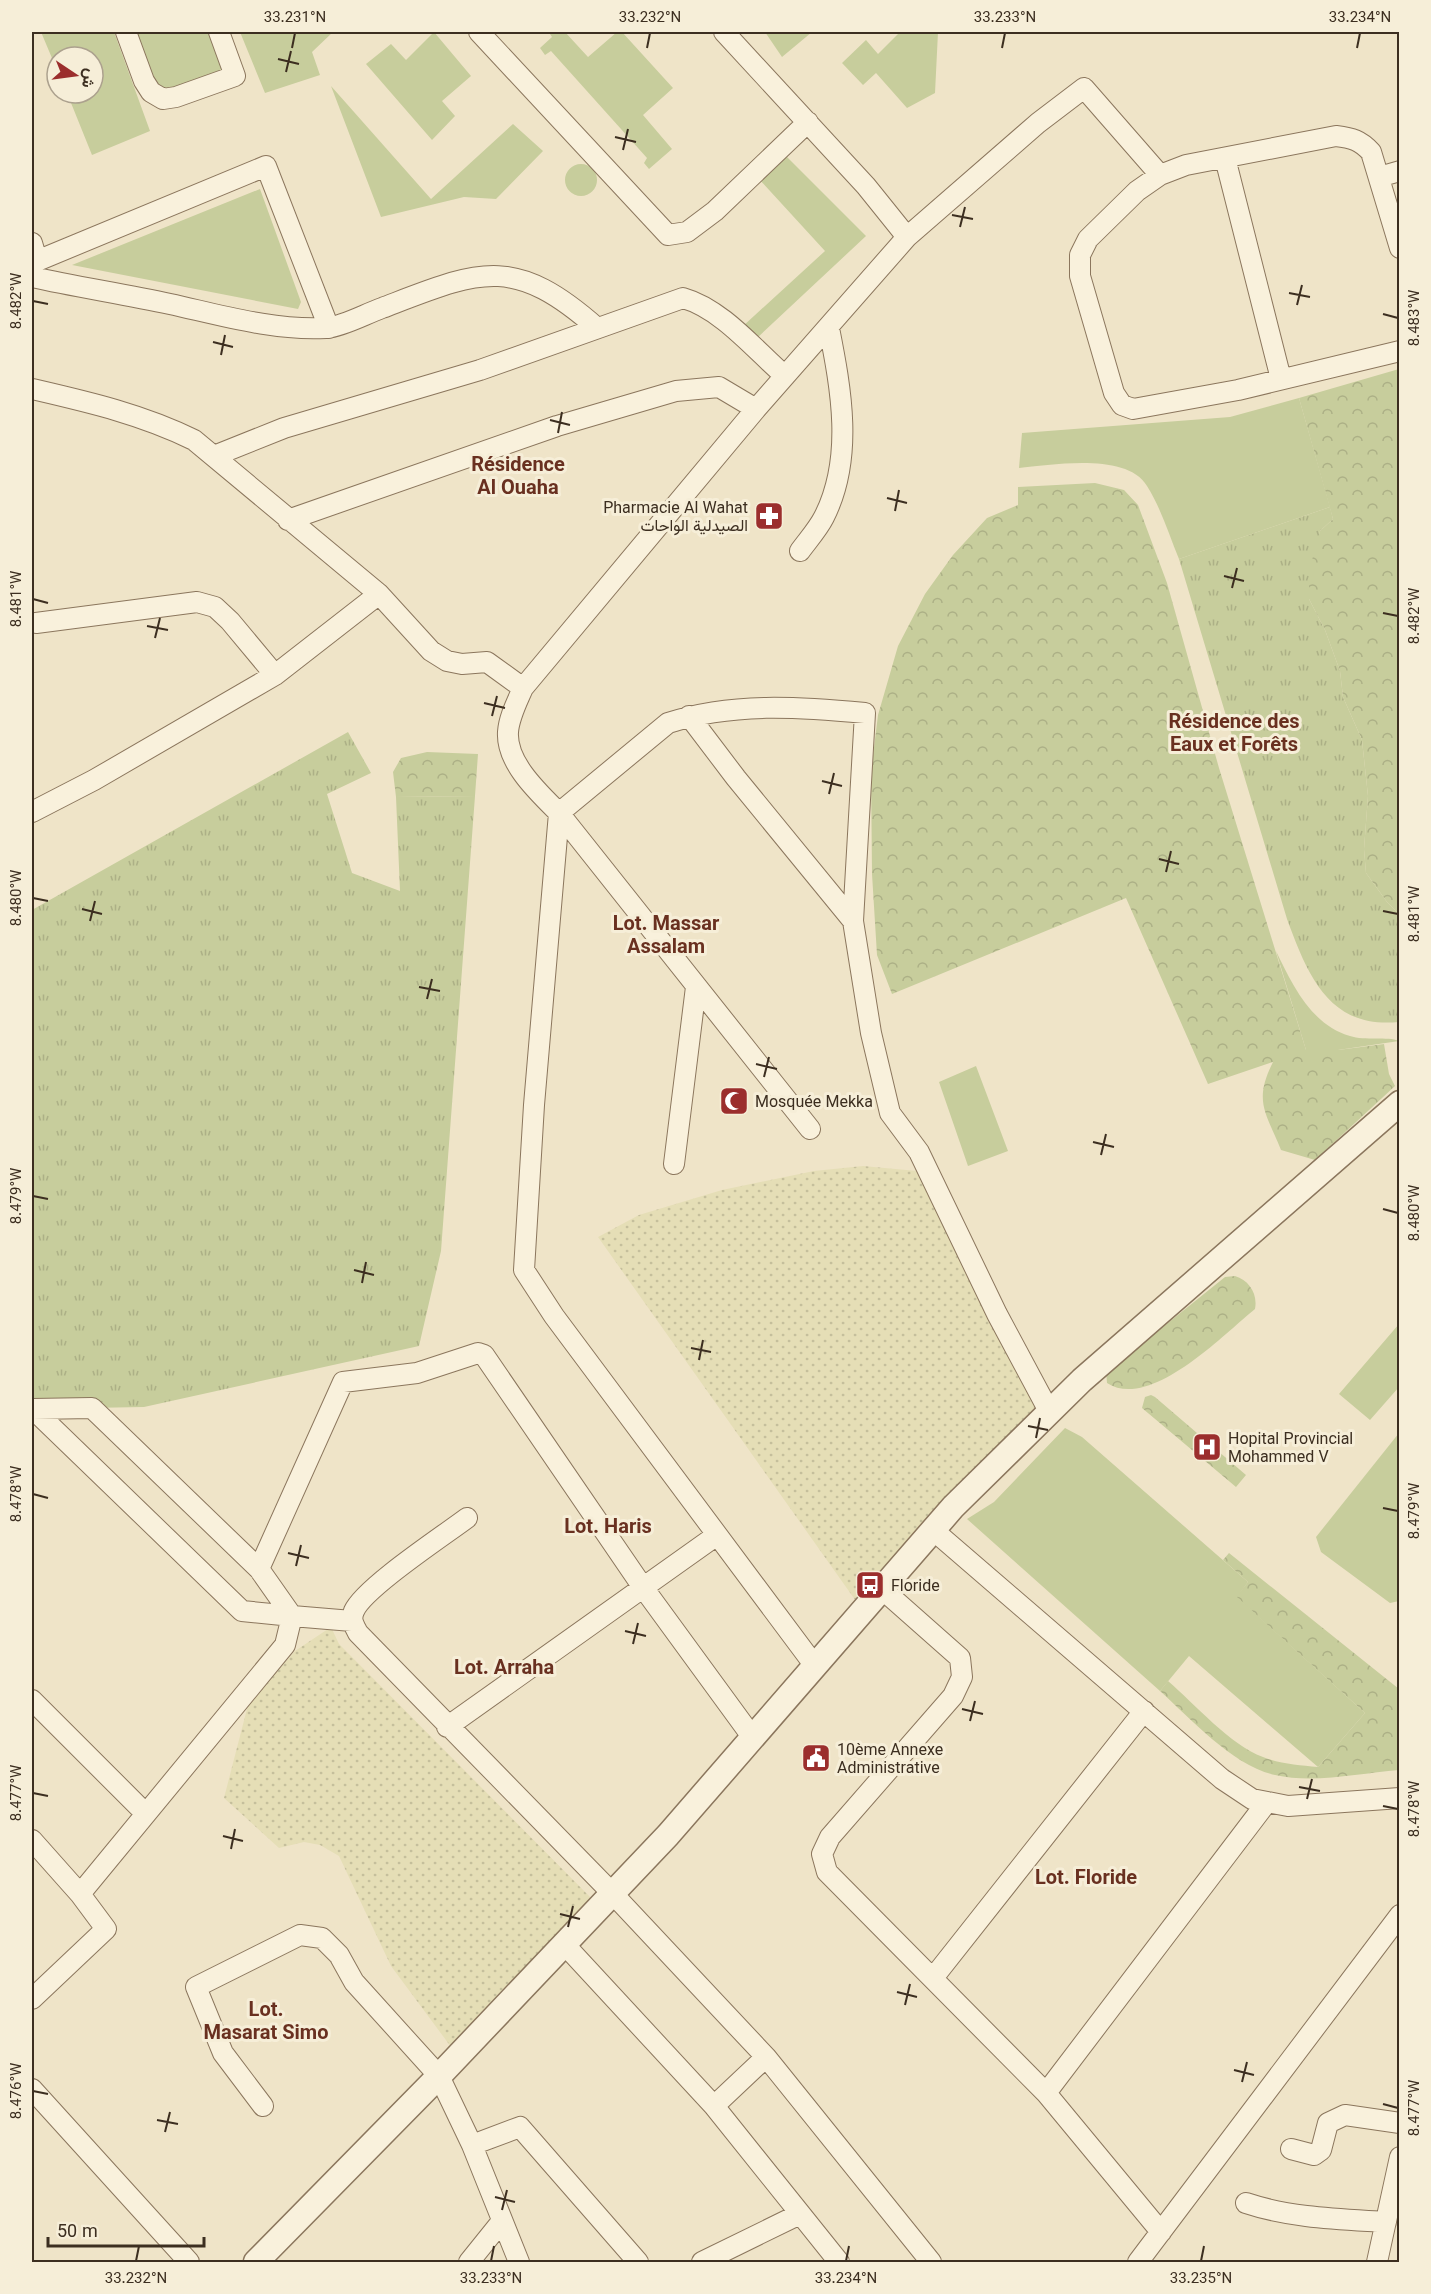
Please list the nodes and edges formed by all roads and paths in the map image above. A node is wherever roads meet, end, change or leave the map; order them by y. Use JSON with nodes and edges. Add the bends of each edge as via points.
{"nodes":[{"id":1,"x":126,"y":32,"type":"edge"},
{"id":2,"x":219,"y":32,"type":"edge"},
{"id":3,"x":479,"y":32,"type":"edge"},
{"id":4,"x":724,"y":32,"type":"edge"},
{"id":5,"x":808,"y":122,"type":"junction"},
{"id":6,"x":1226,"y":158,"type":"junction"},
{"id":7,"x":1400,"y":171,"type":"edge"},
{"id":8,"x":1160,"y":175,"type":"junction"},
{"id":9,"x":1379,"y":177,"type":"junction"},
{"id":10,"x":907,"y":237,"type":"junction"},
{"id":11,"x":1400,"y":248,"type":"edge"},
{"id":12,"x":33,"y":261,"type":"edge"},
{"id":13,"x":328,"y":328,"type":"junction"},
{"id":14,"x":597,"y":328,"type":"junction"},
{"id":15,"x":829,"y":328,"type":"junction"},
{"id":16,"x":1400,"y":351,"type":"edge"},
{"id":17,"x":785,"y":376,"type":"junction"},
{"id":18,"x":1281,"y":379,"type":"junction"},
{"id":19,"x":32,"y":389,"type":"edge"},
{"id":20,"x":756,"y":409,"type":"junction"},
{"id":21,"x":214,"y":456,"type":"junction"},
{"id":22,"x":288,"y":520,"type":"junction"},
{"id":23,"x":800,"y":551,"type":"dead end"},
{"id":24,"x":379,"y":594,"type":"junction"},
{"id":25,"x":36,"y":623,"type":"dead end"},
{"id":26,"x":275,"y":675,"type":"junction"},
{"id":27,"x":523,"y":688,"type":"junction"},
{"id":28,"x":689,"y":716,"type":"junction"},
{"id":29,"x":32,"y":812,"type":"edge"},
{"id":30,"x":559,"y":813,"type":"junction"},
{"id":31,"x":853,"y":921,"type":"junction"},
{"id":32,"x":696,"y":987,"type":"junction"},
{"id":33,"x":1400,"y":1103,"type":"edge"},
{"id":34,"x":810,"y":1129,"type":"dead end"},
{"id":35,"x":674,"y":1164,"type":"dead end"},
{"id":36,"x":1050,"y":1413,"type":"junction"},
{"id":37,"x":467,"y":1518,"type":"dead end"},
{"id":38,"x":933,"y":1530,"type":"junction"},
{"id":39,"x":717,"y":1535,"type":"junction"},
{"id":40,"x":260,"y":1569,"type":"junction"},
{"id":41,"x":642,"y":1586,"type":"junction"},
{"id":42,"x":882,"y":1589,"type":"junction"},
{"id":43,"x":292,"y":1616,"type":"junction"},
{"id":44,"x":352,"y":1621,"type":"junction"},
{"id":45,"x":815,"y":1666,"type":"junction"},
{"id":46,"x":32,"y":1700,"type":"edge"},
{"id":47,"x":1144,"y":1711,"type":"junction"},
{"id":48,"x":447,"y":1727,"type":"junction"},
{"id":49,"x":753,"y":1738,"type":"junction"},
{"id":50,"x":1400,"y":1798,"type":"edge"},
{"id":51,"x":1267,"y":1802,"type":"junction"},
{"id":52,"x":146,"y":1814,"type":"junction"},
{"id":53,"x":32,"y":1840,"type":"edge"},
{"id":54,"x":80,"y":1894,"type":"junction"},
{"id":55,"x":613,"y":1894,"type":"junction"},
{"id":56,"x":1400,"y":1915,"type":"edge"},
{"id":57,"x":565,"y":1945,"type":"junction"},
{"id":58,"x":933,"y":1978,"type":"junction"},
{"id":59,"x":32,"y":1999,"type":"edge"},
{"id":60,"x":766,"y":2057,"type":"junction"},
{"id":61,"x":439,"y":2076,"type":"junction"},
{"id":62,"x":1046,"y":2093,"type":"junction"},
{"id":63,"x":35,"y":2101,"type":"edge"},
{"id":64,"x":263,"y":2106,"type":"dead end"},
{"id":65,"x":714,"y":2106,"type":"junction"},
{"id":66,"x":1400,"y":2123,"type":"edge"},
{"id":67,"x":472,"y":2145,"type":"junction"},
{"id":68,"x":1291,"y":2149,"type":"dead end"},
{"id":69,"x":1400,"y":2157,"type":"edge"},
{"id":70,"x":1246,"y":2203,"type":"dead end"},
{"id":71,"x":800,"y":2214,"type":"junction"},
{"id":72,"x":502,"y":2221,"type":"junction"},
{"id":73,"x":1386,"y":2222,"type":"junction"},
{"id":74,"x":1161,"y":2232,"type":"junction"},
{"id":75,"x":189,"y":2262,"type":"edge"},
{"id":76,"x":256,"y":2262,"type":"edge"},
{"id":77,"x":469,"y":2262,"type":"edge"},
{"id":78,"x":519,"y":2262,"type":"edge"},
{"id":79,"x":638,"y":2262,"type":"edge"},
{"id":80,"x":702,"y":2262,"type":"edge"},
{"id":81,"x":838,"y":2262,"type":"edge"},
{"id":82,"x":931,"y":2262,"type":"edge"},
{"id":83,"x":1138,"y":2262,"type":"edge"},
{"id":84,"x":1377,"y":2262,"type":"edge"}],
"edges":[{"from":1,"to":2,"type":"street","via":[[144,81],[163,99],[236,75]]},
{"from":3,"to":5,"type":"street","via":[[668,235],[687,232],[715,212]]},
{"from":4,"to":5,"type":"street"},
{"from":5,"to":10,"type":"street"},
{"from":6,"to":8,"type":"street","via":[[1186,165]]},
{"from":6,"to":9,"type":"street","via":[[1336,136],[1353,138],[1371,152]]},
{"from":6,"to":18,"type":"street"},
{"from":7,"to":9,"type":"street"},
{"from":8,"to":10,"type":"street","via":[[1084,88]]},
{"from":8,"to":18,"type":"street","via":[[1137,191],[1088,239],[1080,255],[1080,276],[1114,393],[1122,405],[1146,408]]},
{"from":9,"to":11,"type":"street"},
{"from":10,"to":15,"type":"street"},
{"from":12,"to":13,"type":"street","via":[[242,319]]},
{"from":12,"to":13,"type":"street","via":[[266,166]]},
{"from":13,"to":14,"type":"street","via":[[453,281],[487,274],[544,288]]},
{"from":14,"to":17,"type":"street","via":[[683,298],[699,302]]},
{"from":14,"to":21,"type":"street","via":[[480,370],[284,428]]},
{"from":15,"to":17,"type":"street"},
{"from":15,"to":23,"type":"street","via":[[843,398],[839,472],[823,519]]},
{"from":16,"to":18,"type":"street"},
{"from":17,"to":20,"type":"street"},
{"from":19,"to":21,"type":"street","via":[[160,424],[194,440]]},
{"from":20,"to":22,"type":"street","via":[[719,387],[676,391],[558,426]]},
{"from":20,"to":27,"type":"street"},
{"from":21,"to":22,"type":"street"},
{"from":22,"to":24,"type":"street"},
{"from":24,"to":26,"type":"street"},
{"from":24,"to":27,"type":"street","via":[[431,651],[447,661],[462,664],[487,662]]},
{"from":25,"to":26,"type":"street","via":[[197,602],[215,607],[230,621]]},
{"from":26,"to":29,"type":"street"},
{"from":27,"to":30,"type":"street","via":[[508,734],[511,749],[535,788]]},
{"from":28,"to":30,"type":"street","via":[[668,723]]},
{"from":28,"to":31,"type":"street"},
{"from":28,"to":31,"type":"street","via":[[788,706],[865,714]]},
{"from":30,"to":32,"type":"street"},
{"from":30,"to":39,"type":"street","via":[[524,1270]]},
{"from":31,"to":36,"type":"street","via":[[871,1033],[891,1113],[919,1152]]},
{"from":32,"to":34,"type":"street"},
{"from":32,"to":35,"type":"street"},
{"from":33,"to":36,"type":"street","via":[[1082,1380]]},
{"from":36,"to":38,"type":"street"},
{"from":37,"to":44,"type":"street","via":[[367,1594],[354,1611]]},
{"from":38,"to":42,"type":"street"},
{"from":38,"to":47,"type":"street"},
{"from":39,"to":41,"type":"street"},
{"from":39,"to":45,"type":"street"},
{"from":40,"to":41,"type":"street","via":[[343,1382],[417,1373],[478,1353],[488,1358]]},
{"from":40,"to":43,"type":"street"},
{"from":40,"to":43,"type":"street","via":[[92,1408],[33,1409],[242,1611]]},
{"from":41,"to":48,"type":"street"},
{"from":41,"to":49,"type":"street"},
{"from":42,"to":45,"type":"street"},
{"from":42,"to":58,"type":"street","via":[[960,1658],[962,1677],[952,1696],[830,1837],[822,1854],[827,1872]]},
{"from":43,"to":44,"type":"street"},
{"from":43,"to":52,"type":"street","via":[[285,1645]]},
{"from":44,"to":48,"type":"street","via":[[358,1633]]},
{"from":45,"to":49,"type":"street"},
{"from":46,"to":52,"type":"street"},
{"from":47,"to":51,"type":"street","via":[[1222,1779],[1252,1798]]},
{"from":47,"to":58,"type":"street"},
{"from":48,"to":55,"type":"street"},
{"from":49,"to":55,"type":"street"},
{"from":50,"to":51,"type":"street","via":[[1288,1806]]},
{"from":51,"to":62,"type":"street"},
{"from":52,"to":54,"type":"street"},
{"from":53,"to":54,"type":"street"},
{"from":54,"to":59,"type":"street","via":[[106,1929]]},
{"from":55,"to":57,"type":"street"},
{"from":55,"to":60,"type":"street"},
{"from":56,"to":74,"type":"street"},
{"from":57,"to":61,"type":"street"},
{"from":57,"to":65,"type":"street"},
{"from":58,"to":62,"type":"street"},
{"from":60,"to":65,"type":"street"},
{"from":60,"to":82,"type":"street"},
{"from":61,"to":64,"type":"street","via":[[354,1982],[339,1955],[322,1938],[300,1935],[196,1987],[223,2053]]},
{"from":61,"to":67,"type":"street"},
{"from":61,"to":76,"type":"street"},
{"from":62,"to":74,"type":"street"},
{"from":63,"to":75,"type":"street"},
{"from":65,"to":71,"type":"street"},
{"from":66,"to":68,"type":"street","via":[[1345,2115],[1328,2123],[1321,2150],[1314,2155]]},
{"from":67,"to":72,"type":"street"},
{"from":67,"to":79,"type":"street","via":[[520,2127]]},
{"from":69,"to":73,"type":"street"},
{"from":70,"to":73,"type":"street","via":[[1306,2216]]},
{"from":71,"to":80,"type":"street"},
{"from":71,"to":81,"type":"street"},
{"from":72,"to":77,"type":"street"},
{"from":72,"to":78,"type":"street"},
{"from":73,"to":84,"type":"street"},
{"from":74,"to":83,"type":"street"}]}
